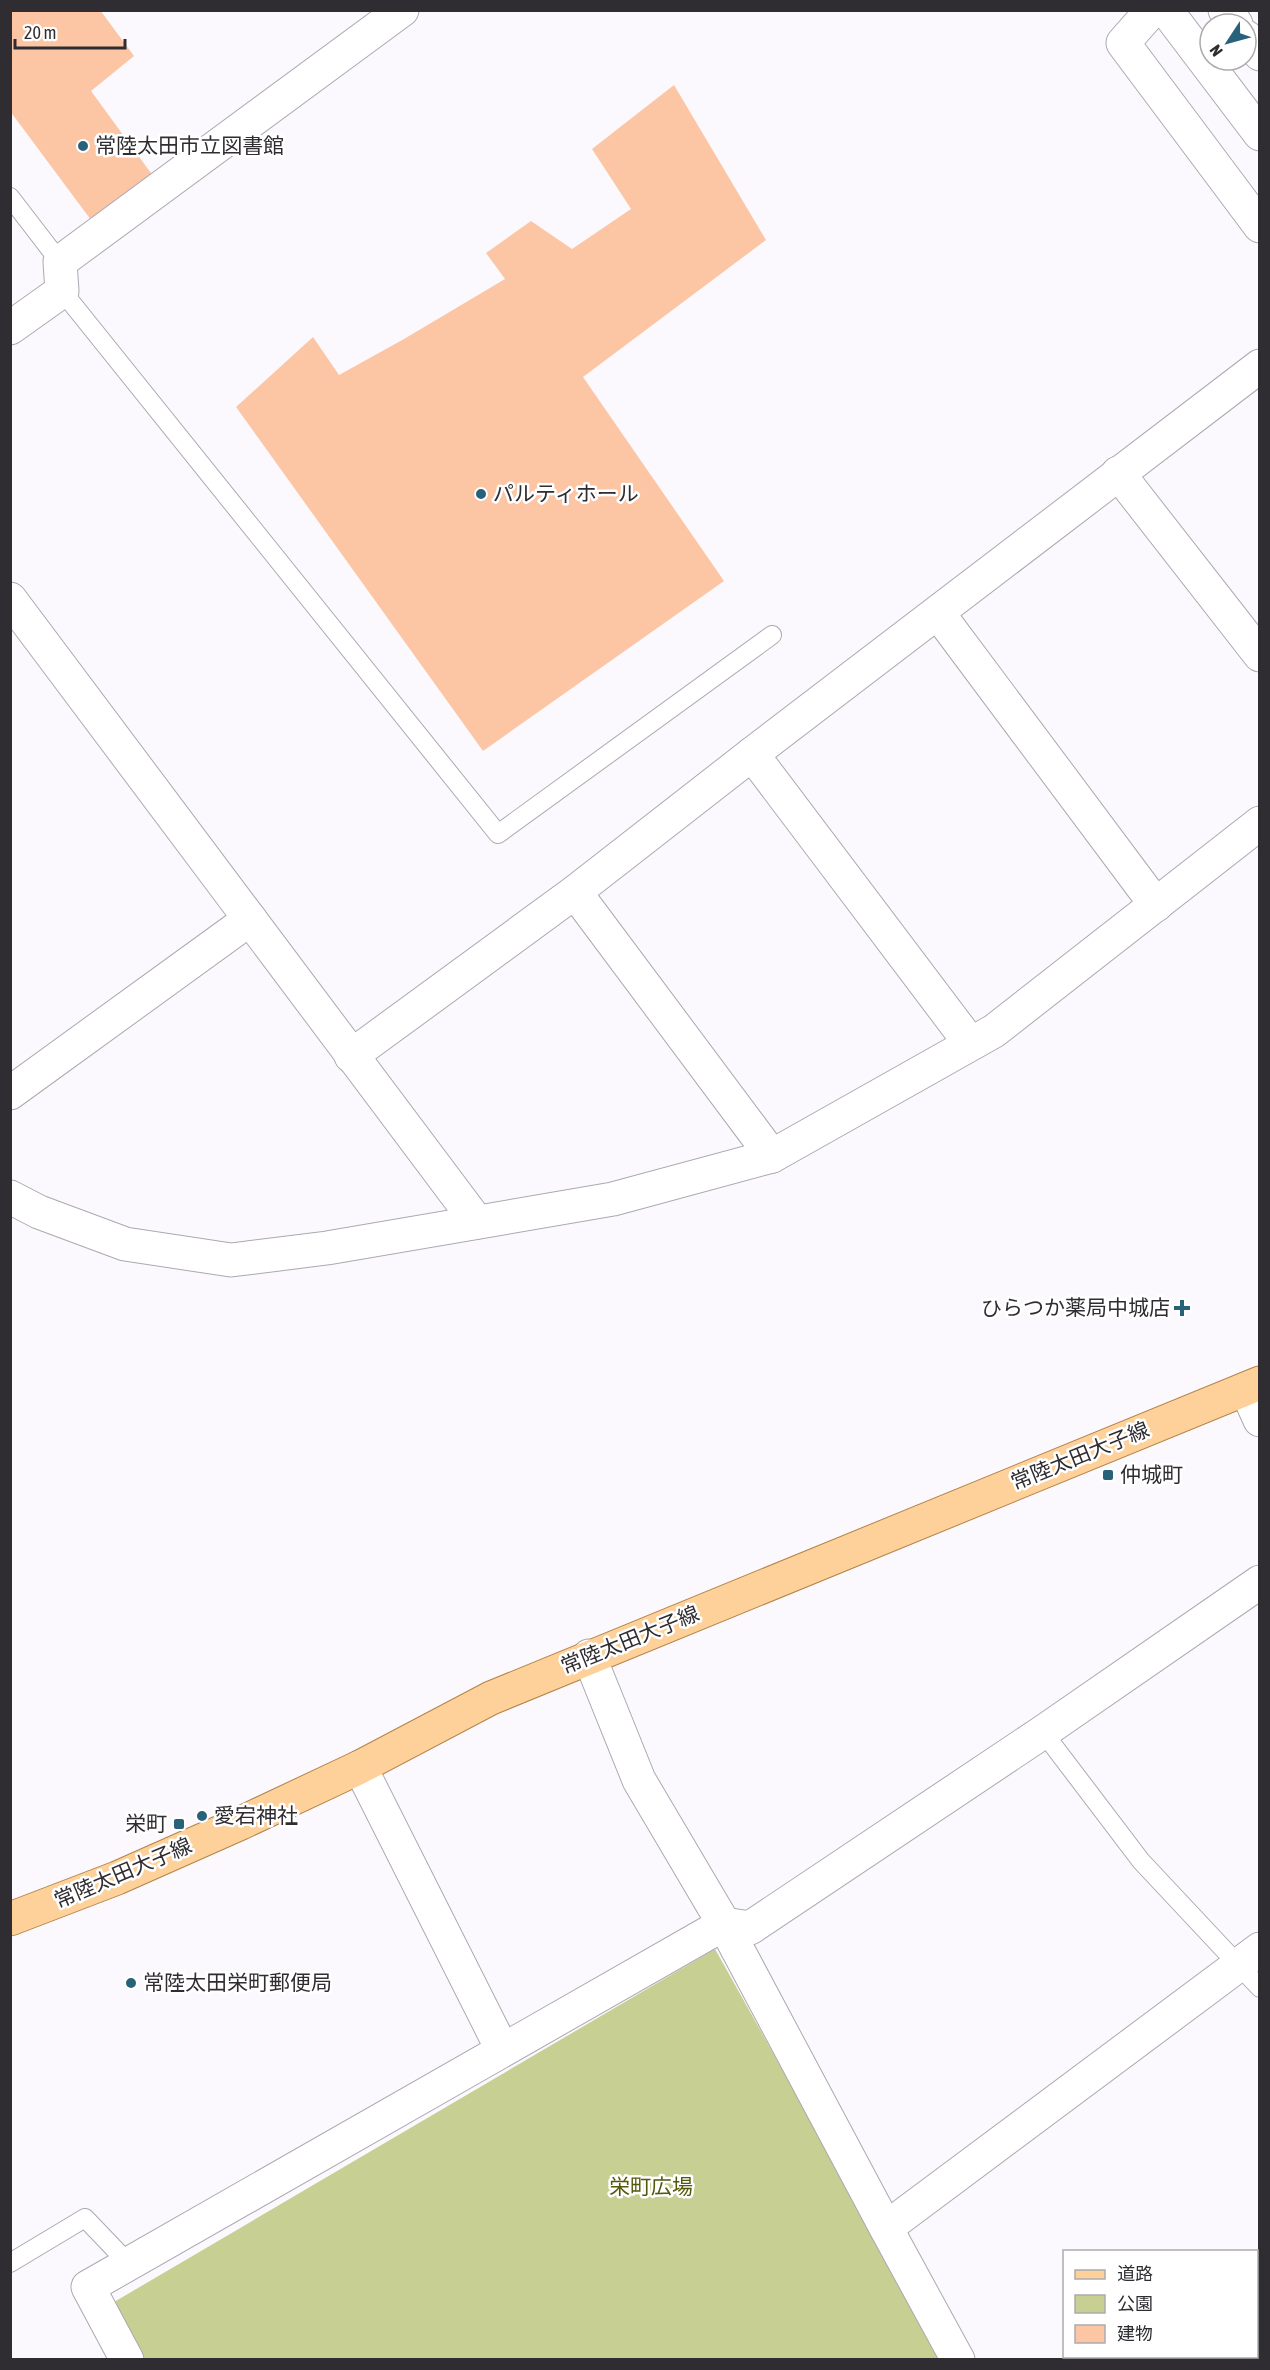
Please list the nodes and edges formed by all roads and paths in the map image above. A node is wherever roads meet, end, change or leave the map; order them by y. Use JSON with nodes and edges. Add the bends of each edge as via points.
{"nodes":[{"id":1,"x":1152,"y":10,"type":"edge"},
{"id":2,"x":1166,"y":10,"type":"edge"},
{"id":3,"x":394,"y":13,"type":"edge"},
{"id":4,"x":1260,"y":134,"type":"edge"},
{"id":5,"x":10,"y":197,"type":"edge"},
{"id":6,"x":1260,"y":226,"type":"edge"},
{"id":7,"x":61,"y":276,"type":"junction"},
{"id":8,"x":10,"y":328,"type":"edge"},
{"id":9,"x":1260,"y":366,"type":"edge"},
{"id":10,"x":1118,"y":473,"type":"junction"},
{"id":11,"x":10,"y":599,"type":"edge"},
{"id":12,"x":938,"y":613,"type":"junction"},
{"id":13,"x":772,"y":635,"type":"dead end"},
{"id":14,"x":1260,"y":656,"type":"edge"},
{"id":15,"x":752,"y":753,"type":"junction"},
{"id":16,"x":1260,"y":823,"type":"edge"},
{"id":17,"x":575,"y":892,"type":"junction"},
{"id":18,"x":1156,"y":905,"type":"junction"},
{"id":19,"x":250,"y":919,"type":"junction"},
{"id":20,"x":970,"y":1043,"type":"junction"},
{"id":21,"x":351,"y":1056,"type":"junction"},
{"id":22,"x":10,"y":1093,"type":"edge"},
{"id":23,"x":772,"y":1156,"type":"junction"},
{"id":24,"x":10,"y":1197,"type":"edge"},
{"id":25,"x":477,"y":1222,"type":"junction"},
{"id":26,"x":1252,"y":1386,"type":"edge"},
{"id":27,"x":1260,"y":1420,"type":"edge"},
{"id":28,"x":1260,"y":1582,"type":"edge"},
{"id":29,"x":589,"y":1656,"type":"junction"},
{"id":30,"x":1043,"y":1732,"type":"junction"},
{"id":31,"x":360,"y":1767,"type":"junction"},
{"id":32,"x":10,"y":1919,"type":"edge"},
{"id":33,"x":724,"y":1924,"type":"junction"},
{"id":34,"x":1253,"y":1967,"type":"edge"},
{"id":35,"x":502,"y":2049,"type":"junction"},
{"id":36,"x":886,"y":2228,"type":"junction"},
{"id":37,"x":10,"y":2263,"type":"edge"},
{"id":38,"x":129,"y":2264,"type":"junction"},
{"id":39,"x":127,"y":2360,"type":"edge"},
{"id":40,"x":958,"y":2360,"type":"edge"}],
"edges":[{"from":1,"to":6,"type":"street","via":[[1123,43]]},
{"from":2,"to":4,"type":"street"},
{"from":3,"to":7,"type":"street"},
{"from":5,"to":7,"type":"lane"},
{"from":7,"to":8,"type":"street"},
{"from":7,"to":13,"type":"lane","via":[[498,834]]},
{"from":9,"to":10,"type":"street"},
{"from":10,"to":12,"type":"street"},
{"from":10,"to":14,"type":"street"},
{"from":11,"to":19,"type":"street"},
{"from":12,"to":15,"type":"street"},
{"from":12,"to":18,"type":"street"},
{"from":15,"to":17,"type":"street"},
{"from":15,"to":20,"type":"street"},
{"from":16,"to":18,"type":"street"},
{"from":17,"to":21,"type":"street"},
{"from":17,"to":23,"type":"street"},
{"from":18,"to":20,"type":"street","via":[[994,1031]]},
{"from":19,"to":21,"type":"street"},
{"from":19,"to":22,"type":"street"},
{"from":20,"to":23,"type":"street"},
{"from":21,"to":25,"type":"street"},
{"from":23,"to":25,"type":"street","via":[[613,1199]]},
{"from":24,"to":25,"type":"street","via":[[125,1244],[231,1260]]},
{"from":26,"to":27,"type":"street"},
{"from":26,"to":29,"type":"main road","name":"常陸太田大子線"},
{"from":28,"to":30,"type":"street"},
{"from":29,"to":31,"type":"main road","name":"常陸太田大子線","via":[[491,1698]]},
{"from":29,"to":33,"type":"street","via":[[639,1780]]},
{"from":30,"to":33,"type":"street","via":[[750,1928]]},
{"from":30,"to":34,"type":"lane","via":[[1141,1861]]},
{"from":31,"to":32,"type":"main road","name":"常陸太田大子線","via":[[117,1878]]},
{"from":31,"to":35,"type":"street"},
{"from":33,"to":35,"type":"street"},
{"from":33,"to":36,"type":"street"},
{"from":34,"to":36,"type":"street"},
{"from":35,"to":38,"type":"street"},
{"from":36,"to":40,"type":"street"},
{"from":37,"to":38,"type":"lane","via":[[85,2218]]},
{"from":38,"to":39,"type":"street","via":[[88,2287]]}]}
